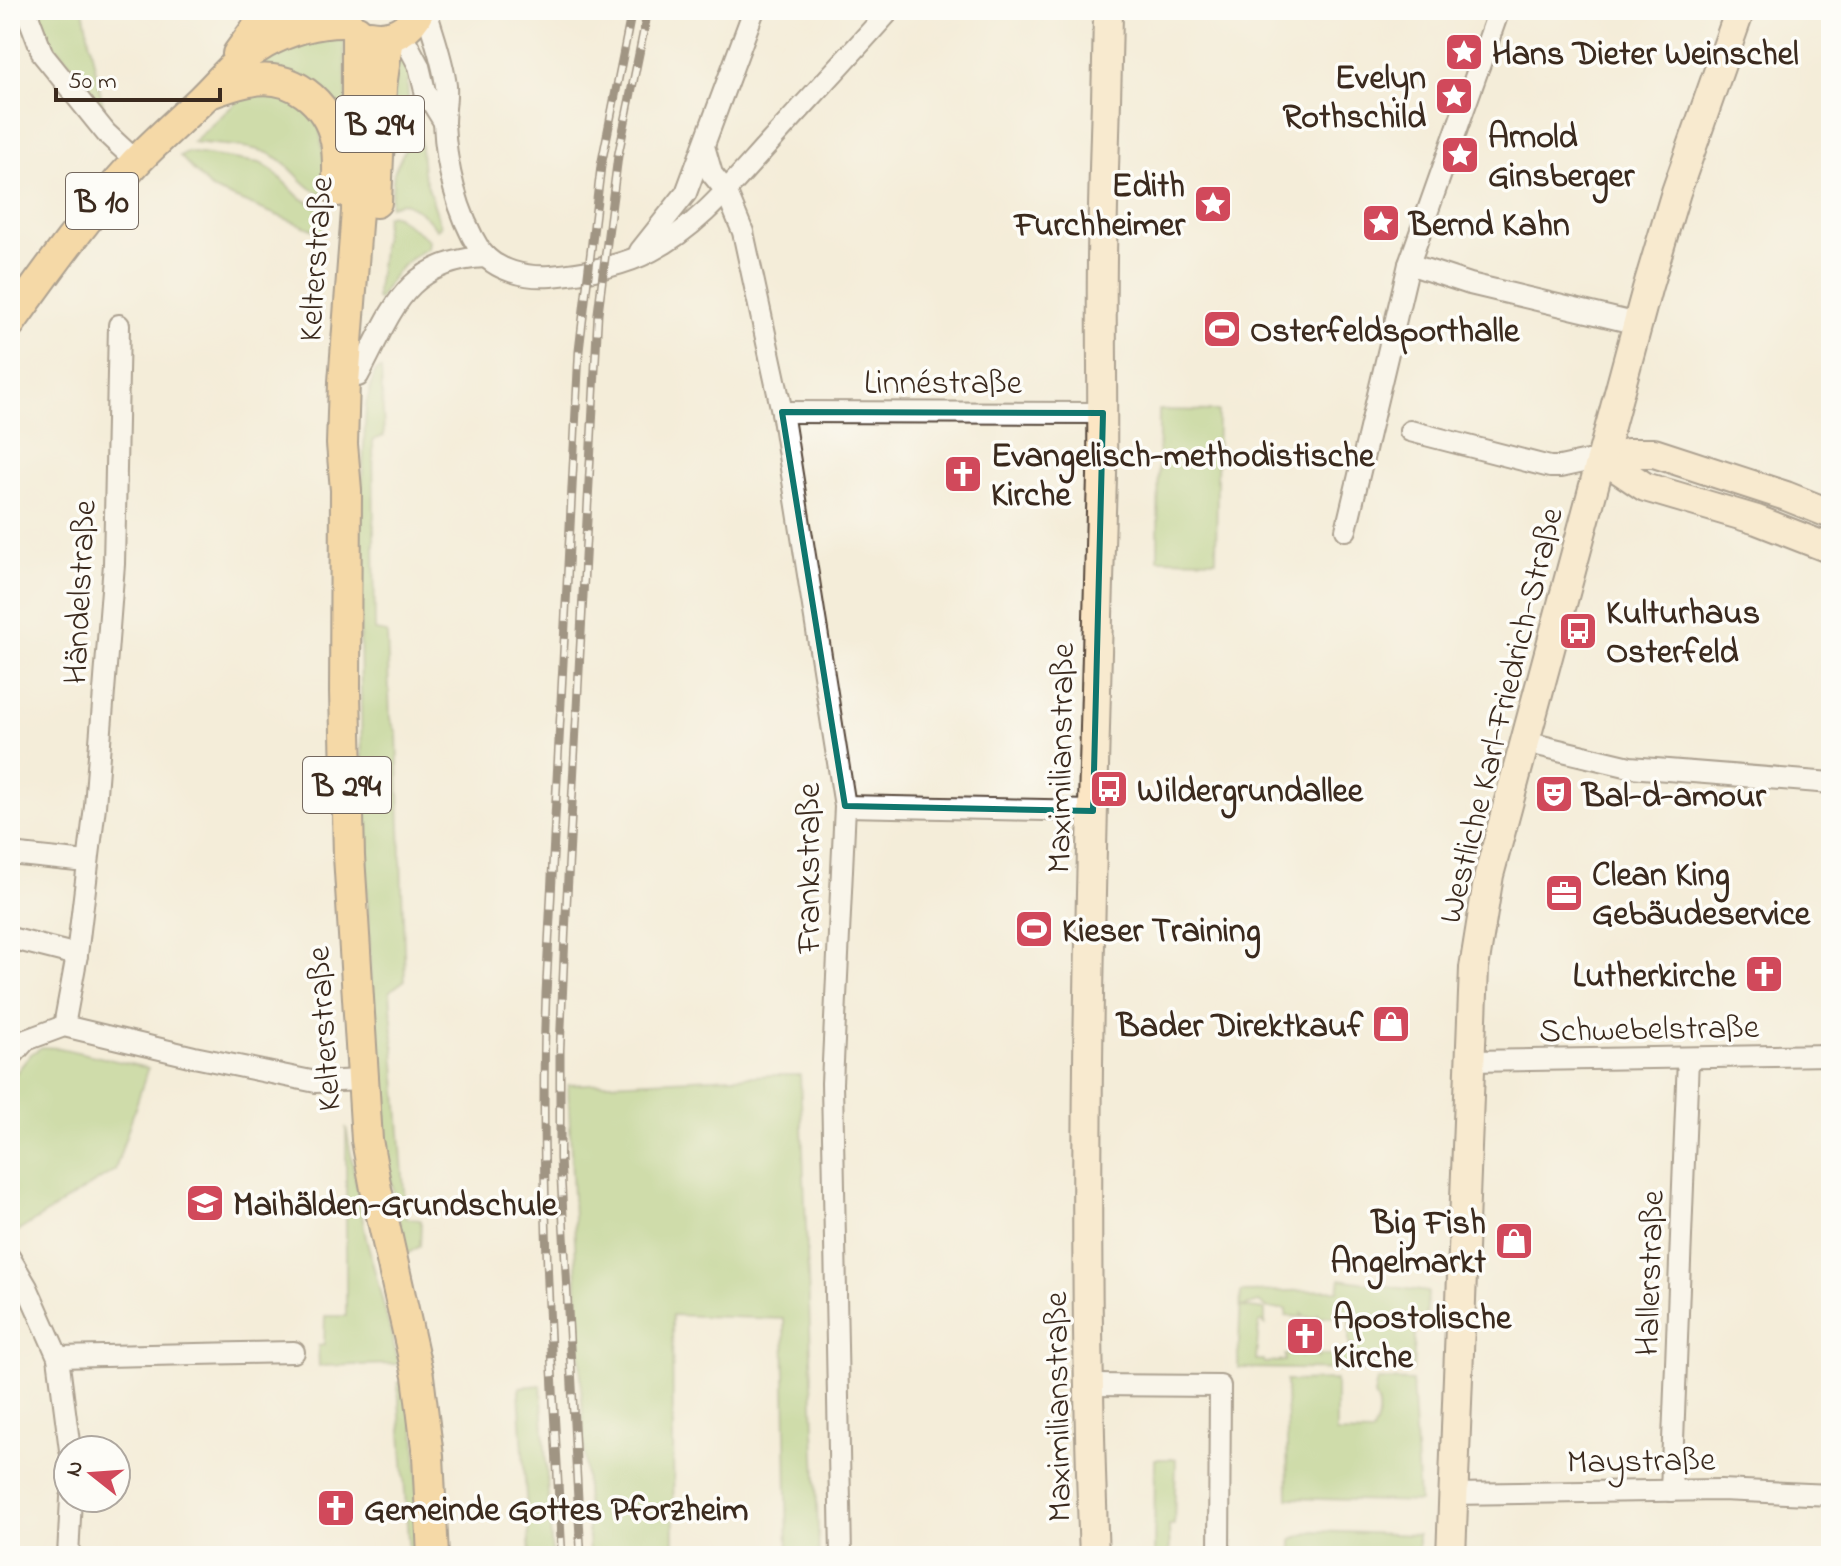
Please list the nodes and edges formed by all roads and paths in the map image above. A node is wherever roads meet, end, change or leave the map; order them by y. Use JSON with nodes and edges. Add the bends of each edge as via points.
{"nodes":[{"id":1,"x":26,"y":10,"type":"edge"},
{"id":2,"x":270,"y":10,"type":"edge"},
{"id":3,"x":296,"y":10,"type":"edge"},
{"id":4,"x":426,"y":10,"type":"edge"},
{"id":5,"x":754,"y":10,"type":"edge"},
{"id":6,"x":890,"y":10,"type":"edge"},
{"id":7,"x":1108,"y":10,"type":"edge"},
{"id":8,"x":1499,"y":10,"type":"edge"},
{"id":9,"x":1740,"y":10,"type":"edge"},
{"id":10,"x":348,"y":21,"type":"edge"},
{"id":11,"x":403,"y":26,"type":"edge"},
{"id":12,"x":264,"y":43,"type":"junction"},
{"id":13,"x":231,"y":66,"type":"junction"},
{"id":14,"x":209,"y":93,"type":"junction"},
{"id":15,"x":444,"y":122,"type":"junction"},
{"id":16,"x":704,"y":146,"type":"junction"},
{"id":17,"x":137,"y":162,"type":"junction"},
{"id":18,"x":726,"y":191,"type":"junction"},
{"id":19,"x":486,"y":257,"type":"junction"},
{"id":20,"x":635,"y":257,"type":"junction"},
{"id":21,"x":1409,"y":264,"type":"junction"},
{"id":22,"x":10,"y":323,"type":"edge"},
{"id":23,"x":1638,"y":324,"type":"junction"},
{"id":24,"x":119,"y":325,"type":"dead end"},
{"id":25,"x":351,"y":379,"type":"junction"},
{"id":26,"x":782,"y":412,"type":"junction"},
{"id":27,"x":1103,"y":413,"type":"junction"},
{"id":28,"x":1410,"y":431,"type":"dead end"},
{"id":29,"x":1602,"y":458,"type":"junction"},
{"id":30,"x":1831,"y":514,"type":"edge"},
{"id":31,"x":1346,"y":530,"type":"dead end"},
{"id":32,"x":1831,"y":549,"type":"edge"},
{"id":33,"x":1525,"y":742,"type":"junction"},
{"id":34,"x":1831,"y":783,"type":"edge"},
{"id":35,"x":845,"y":806,"type":"junction"},
{"id":36,"x":1093,"y":811,"type":"junction"},
{"id":37,"x":10,"y":854,"type":"edge"},
{"id":38,"x":87,"y":862,"type":"junction"},
{"id":39,"x":10,"y":938,"type":"edge"},
{"id":40,"x":77,"y":955,"type":"junction"},
{"id":41,"x":64,"y":1026,"type":"junction"},
{"id":42,"x":1831,"y":1055,"type":"edge"},
{"id":43,"x":10,"y":1058,"type":"edge"},
{"id":44,"x":1688,"y":1058,"type":"junction"},
{"id":45,"x":1469,"y":1061,"type":"junction"},
{"id":46,"x":362,"y":1080,"type":"junction"},
{"id":47,"x":10,"y":1258,"type":"edge"},
{"id":48,"x":294,"y":1352,"type":"dead end"},
{"id":49,"x":58,"y":1357,"type":"junction"},
{"id":50,"x":1090,"y":1385,"type":"junction"},
{"id":51,"x":68,"y":1434,"type":"edge"},
{"id":52,"x":1671,"y":1491,"type":"junction"},
{"id":53,"x":1452,"y":1494,"type":"junction"},
{"id":54,"x":1831,"y":1495,"type":"edge"},
{"id":55,"x":70,"y":1514,"type":"edge"},
{"id":56,"x":68,"y":1556,"type":"edge"},
{"id":57,"x":433,"y":1556,"type":"edge"},
{"id":58,"x":841,"y":1556,"type":"edge"},
{"id":59,"x":1094,"y":1556,"type":"edge"},
{"id":60,"x":1219,"y":1556,"type":"edge"},
{"id":61,"x":1451,"y":1556,"type":"edge"}],
"edges":[{"from":1,"to":17,"type":"street","via":[[43,55],[106,133]]},
{"from":2,"to":13,"type":"main road","number":"B 10"},
{"from":3,"to":12,"type":"main road","number":"B 10"},
{"from":4,"to":15,"type":"street","via":[[446,88]]},
{"from":5,"to":16,"type":"street"},
{"from":6,"to":18,"type":"street"},
{"from":7,"to":27,"type":"main road","name":"Maximilianstraße"},
{"from":8,"to":21,"type":"street"},
{"from":9,"to":23,"type":"main road","name":"Westliche Karl-Friedrich-Straße","via":[[1676,192]]},
{"from":10,"to":11,"type":"main road","via":[[377,37]]},
{"from":10,"to":12,"type":"main road","number":"B 10","via":[[301,27]]},
{"from":10,"to":25,"type":"main road","name":"Kelterstraße","number":"B 294","via":[[357,211]]},
{"from":11,"to":15,"type":"street","via":[[425,91]]},
{"from":11,"to":25,"type":"main road","name":"Kelterstraße","number":"B 294","via":[[381,87],[376,212]]},
{"from":12,"to":13,"type":"main road","number":"B 10"},
{"from":13,"to":14,"type":"main road","number":"B 10"},
{"from":14,"to":17,"type":"main road","number":"B 10"},
{"from":14,"to":25,"type":"main road","via":[[251,80],[289,84],[317,102],[332,128],[338,281]]},
{"from":15,"to":19,"type":"street","via":[[458,202]]},
{"from":16,"to":18,"type":"street","name":"Frankstraße","via":[[712,174]]},
{"from":16,"to":20,"type":"street","via":[[686,193]]},
{"from":17,"to":22,"type":"main road","number":"B 10"},
{"from":18,"to":20,"type":"street","via":[[697,220]]},
{"from":18,"to":26,"type":"street","name":"Frankstraße","via":[[743,232]]},
{"from":19,"to":20,"type":"street","via":[[505,269],[543,277]]},
{"from":19,"to":25,"type":"street","name":"Kelterstraße","via":[[445,264],[413,282]]},
{"from":21,"to":23,"type":"street"},
{"from":21,"to":31,"type":"street"},
{"from":23,"to":29,"type":"main road","name":"Westliche Karl-Friedrich-Straße"},
{"from":24,"to":38,"type":"street","name":"Händelstraße","via":[[114,564]]},
{"from":25,"to":46,"type":"main road","name":"Kelterstraße","number":"B 294","via":[[342,444],[347,810]]},
{"from":26,"to":27,"type":"street","name":"Linnéstraße"},
{"from":26,"to":35,"type":"street","name":"Frankstraße"},
{"from":27,"to":36,"type":"main road","name":"Maximilianstraße"},
{"from":28,"to":29,"type":"street","via":[[1550,467]]},
{"from":29,"to":30,"type":"main road","via":[[1654,453]]},
{"from":29,"to":32,"type":"main road","via":[[1645,487],[1757,520]]},
{"from":29,"to":33,"type":"main road","name":"Westliche Karl-Friedrich-Straße"},
{"from":33,"to":34,"type":"street","via":[[1630,767]]},
{"from":33,"to":45,"type":"main road","name":"Westliche Karl-Friedrich-Straße","via":[[1489,875],[1474,968]]},
{"from":35,"to":36,"type":"street"},
{"from":35,"to":58,"type":"street","name":"Frankstraße","via":[[832,1083]]},
{"from":36,"to":50,"type":"main road","name":"Maximilianstraße"},
{"from":37,"to":38,"type":"street"},
{"from":38,"to":40,"type":"street","name":"Händelstraße"},
{"from":39,"to":40,"type":"street"},
{"from":40,"to":41,"type":"street","name":"Händelstraße"},
{"from":41,"to":43,"type":"street","via":[[26,1040]]},
{"from":41,"to":46,"type":"street","via":[[316,1082]]},
{"from":42,"to":44,"type":"street","name":"Schwebelstraße"},
{"from":44,"to":45,"type":"street","name":"Schwebelstraße"},
{"from":44,"to":52,"type":"street","name":"Hallerstraße"},
{"from":45,"to":53,"type":"main road","name":"Westliche Karl-Friedrich-Straße"},
{"from":46,"to":57,"type":"main road","name":"Kelterstraße","number":"B 294","via":[[376,1189],[418,1376]]},
{"from":47,"to":49,"type":"street"},
{"from":48,"to":49,"type":"street"},
{"from":49,"to":51,"type":"street"},
{"from":50,"to":59,"type":"main road","name":"Maximilianstraße"},
{"from":50,"to":60,"type":"street","via":[[1220,1386]]},
{"from":52,"to":53,"type":"street","name":"Maystraße"},
{"from":52,"to":54,"type":"street","name":"Maystraße"},
{"from":53,"to":61,"type":"main road","name":"Westliche Karl-Friedrich-Straße"},
{"from":55,"to":56,"type":"street"}]}
